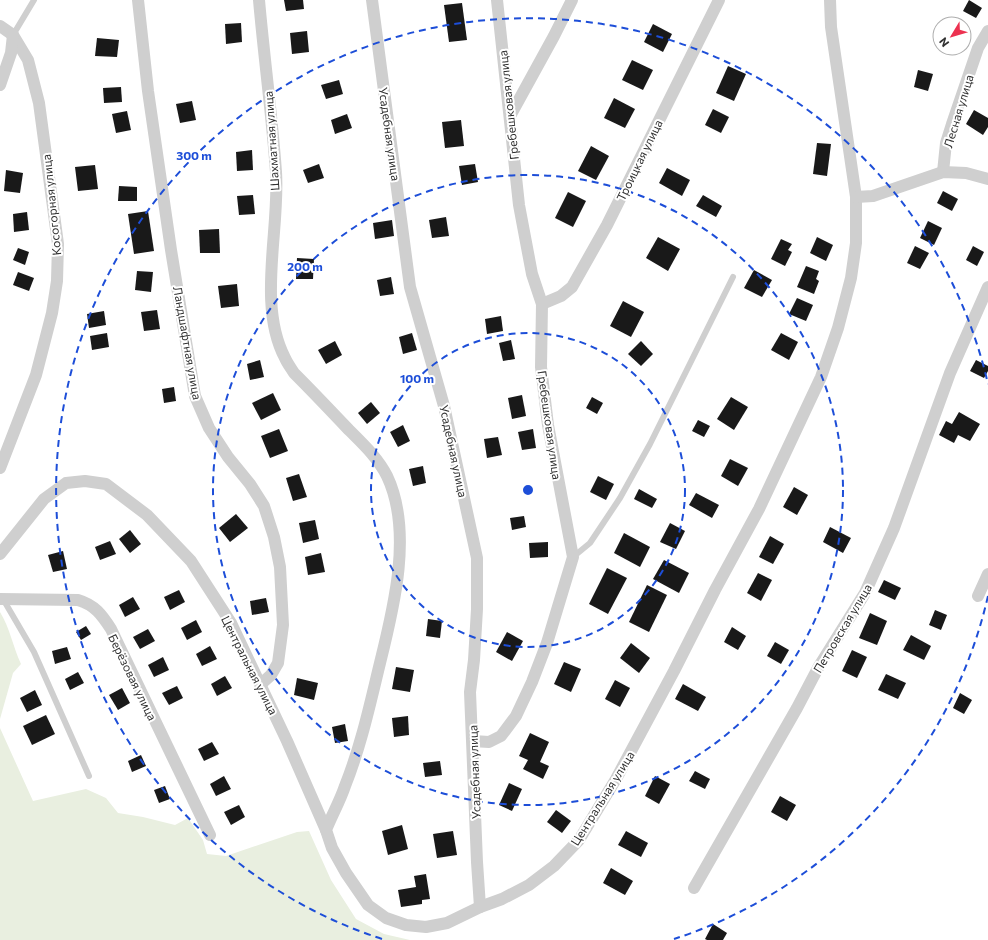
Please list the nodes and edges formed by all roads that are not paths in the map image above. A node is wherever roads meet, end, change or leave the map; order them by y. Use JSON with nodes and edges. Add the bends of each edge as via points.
{"nodes":[{"id":1,"x":34,"y":0,"type":"edge"},
{"id":2,"x":138,"y":0,"type":"edge"},
{"id":3,"x":259,"y":0,"type":"edge"},
{"id":4,"x":372,"y":0,"type":"edge"},
{"id":5,"x":497,"y":0,"type":"edge"},
{"id":6,"x":572,"y":0,"type":"edge"},
{"id":7,"x":719,"y":0,"type":"edge"},
{"id":8,"x":830,"y":0,"type":"edge"},
{"id":9,"x":0,"y":26,"type":"edge"},
{"id":10,"x":988,"y":31,"type":"edge"},
{"id":11,"x":13,"y":35,"type":"junction"},
{"id":12,"x":0,"y":85,"type":"edge"},
{"id":13,"x":510,"y":116,"type":"junction"},
{"id":14,"x":943,"y":172,"type":"junction"},
{"id":15,"x":988,"y":179,"type":"edge"},
{"id":16,"x":856,"y":197,"type":"junction"},
{"id":17,"x":733,"y":277,"type":"dead end"},
{"id":18,"x":988,"y":287,"type":"edge"},
{"id":19,"x":542,"y":304,"type":"junction"},
{"id":20,"x":0,"y":468,"type":"edge"},
{"id":21,"x":0,"y":554,"type":"edge"},
{"id":22,"x":573,"y":557,"type":"junction"},
{"id":23,"x":988,"y":574,"type":"edge"},
{"id":24,"x":978,"y":596,"type":"dead end"},
{"id":25,"x":2,"y":599,"type":"edge"},
{"id":26,"x":261,"y":684,"type":"junction"},
{"id":27,"x":473,"y":741,"type":"junction"},
{"id":28,"x":89,"y":776,"type":"dead end"},
{"id":29,"x":326,"y":830,"type":"junction"},
{"id":30,"x":210,"y":835,"type":"dead end"},
{"id":31,"x":694,"y":888,"type":"dead end"},
{"id":32,"x":480,"y":907,"type":"junction"}],
"edges":[{"from":1,"to":11,"type":"lane"},
{"from":2,"to":26,"type":"street","name":"Ландшафтная улица","via":[[148,90],[195,396],[209,428],[264,506],[280,567],[283,625],[278,663],[271,675]]},
{"from":3,"to":29,"type":"street","name":"Шахматная улица","via":[[276,173],[270,291],[276,333],[284,357],[294,373],[376,458],[392,489],[398,525],[399,568],[391,620],[365,725],[346,785]]},
{"from":4,"to":27,"type":"street","name":"Усадебная улица","via":[[410,288],[444,406],[477,558],[477,609],[470,692]]},
{"from":5,"to":13,"type":"street","name":"Гребешковая улица"},
{"from":6,"to":13,"type":"street"},
{"from":7,"to":19,"type":"street","name":"Троицкая улица","via":[[607,225],[572,287],[561,296]]},
{"from":8,"to":16,"type":"street","name":"Центральная улица","via":[[831,27]]},
{"from":9,"to":11,"type":"street"},
{"from":10,"to":14,"type":"street","name":"Лесная улица","via":[[978,48],[952,124],[946,143]]},
{"from":11,"to":12,"type":"street","via":[[11,53]]},
{"from":11,"to":20,"type":"street","name":"Косогорная улица","via":[[28,60],[39,103],[58,244],[57,281],[52,313],[36,375]]},
{"from":13,"to":19,"type":"street","name":"Гребешковая улица","via":[[519,204],[532,274]]},
{"from":14,"to":15,"type":"street","via":[[966,173]]},
{"from":14,"to":16,"type":"street","via":[[873,196]]},
{"from":16,"to":32,"type":"street","name":"Центральная улица","via":[[856,243],[852,271],[838,328],[821,377],[759,509],[671,678],[616,779],[579,840],[554,866],[529,885]]},
{"from":17,"to":22,"type":"lane","via":[[650,444],[620,498],[590,543]]},
{"from":18,"to":31,"type":"street","name":"Петровская улица","via":[[950,373],[894,528],[865,593],[818,668]]},
{"from":19,"to":22,"type":"street","name":"Гребешковая улица","via":[[541,367],[548,425]]},
{"from":21,"to":26,"type":"street","name":"Центральная улица","via":[[44,499],[66,483],[85,481],[106,484],[147,515],[191,561],[231,624]]},
{"from":22,"to":27,"type":"street","name":"Гребешковая улица","via":[[547,643],[516,716],[501,736],[489,742]]},
{"from":23,"to":24,"type":"street"},
{"from":25,"to":28,"type":"lane","via":[[34,652]]},
{"from":25,"to":30,"type":"street","name":"Берёзовая улица","via":[[78,600],[88,603],[102,616]]},
{"from":26,"to":29,"type":"street","name":"Центральная улица"},
{"from":27,"to":32,"type":"street","name":"Усадебная улица","via":[[476,862]]},
{"from":29,"to":32,"type":"street","name":"Центральная улица","via":[[332,848],[346,873],[368,905],[386,918],[406,925],[426,927],[447,923]]}]}
